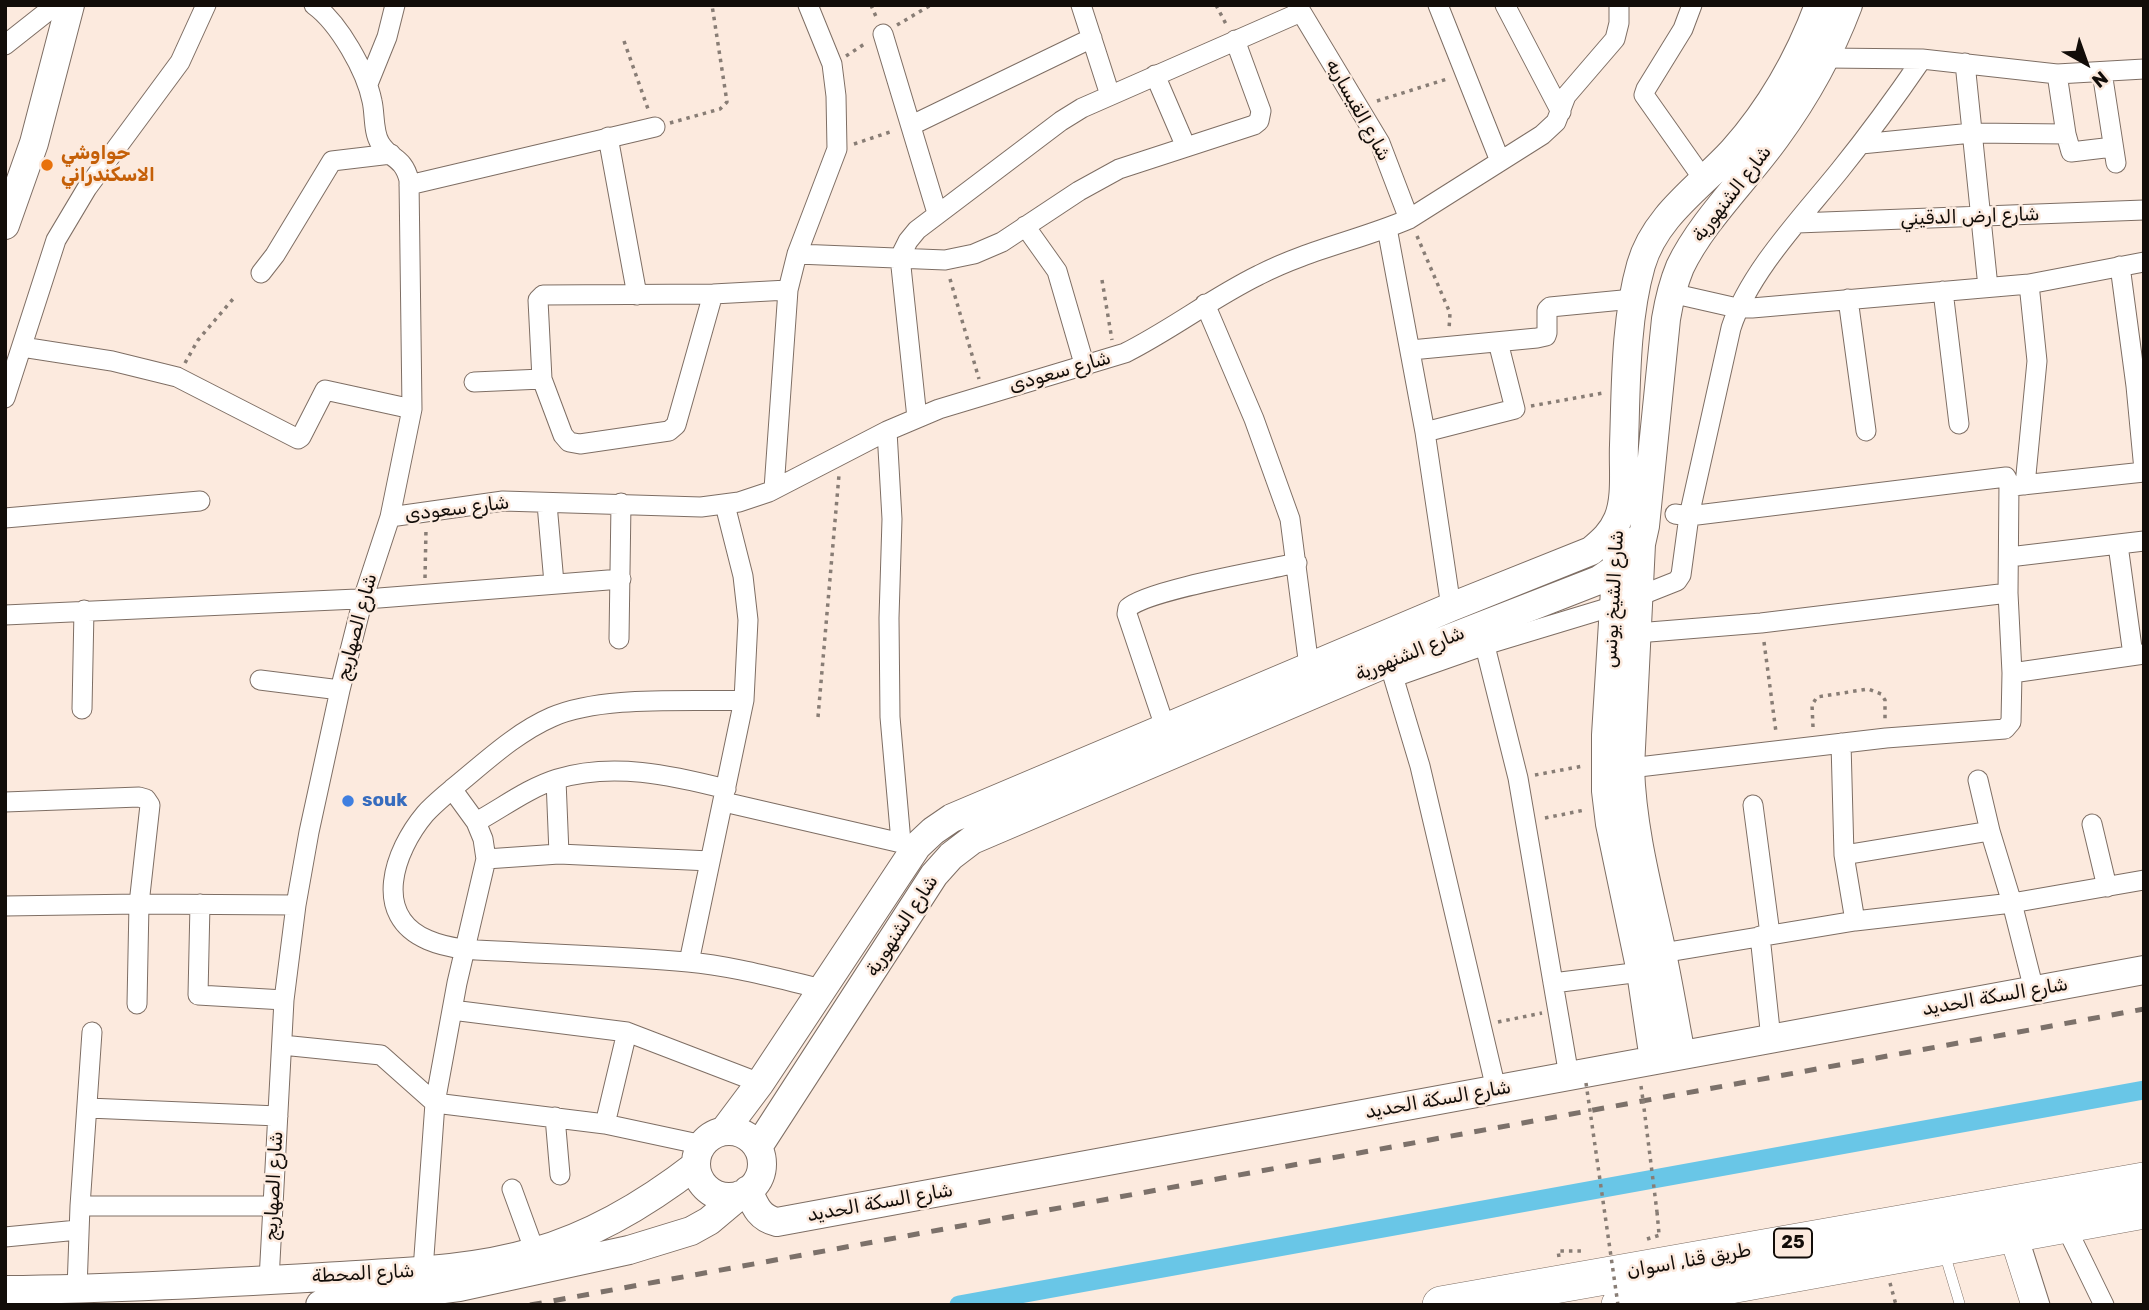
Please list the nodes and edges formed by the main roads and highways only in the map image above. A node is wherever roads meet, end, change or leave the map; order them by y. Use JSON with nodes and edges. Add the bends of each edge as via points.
{"nodes":[{"id":1,"x":2144,"y":1181,"type":"edge"},
{"id":2,"x":2144,"y":1210,"type":"edge"},
{"id":3,"x":2006,"y":1220,"type":"junction"},
{"id":4,"x":1938,"y":1233,"type":"junction"},
{"id":5,"x":1441,"y":1305,"type":"edge"},
{"id":6,"x":1619,"y":1305,"type":"edge"}],
"edges":[{"from":1,"to":3,"type":"highway","name":"طريق قنا, اسوان","number":"25"},
{"from":2,"to":3,"type":"highway","name":"طريق قنا, اسوان","number":"25","via":[[2065,1224]]},
{"from":3,"to":4,"type":"highway","name":"طريق قنا, اسوان","number":"25"},
{"from":4,"to":5,"type":"highway","name":"طريق قنا, اسوان","number":"25"},
{"from":4,"to":6,"type":"highway","name":"طريق قنا, اسوان","number":"25"}]}
